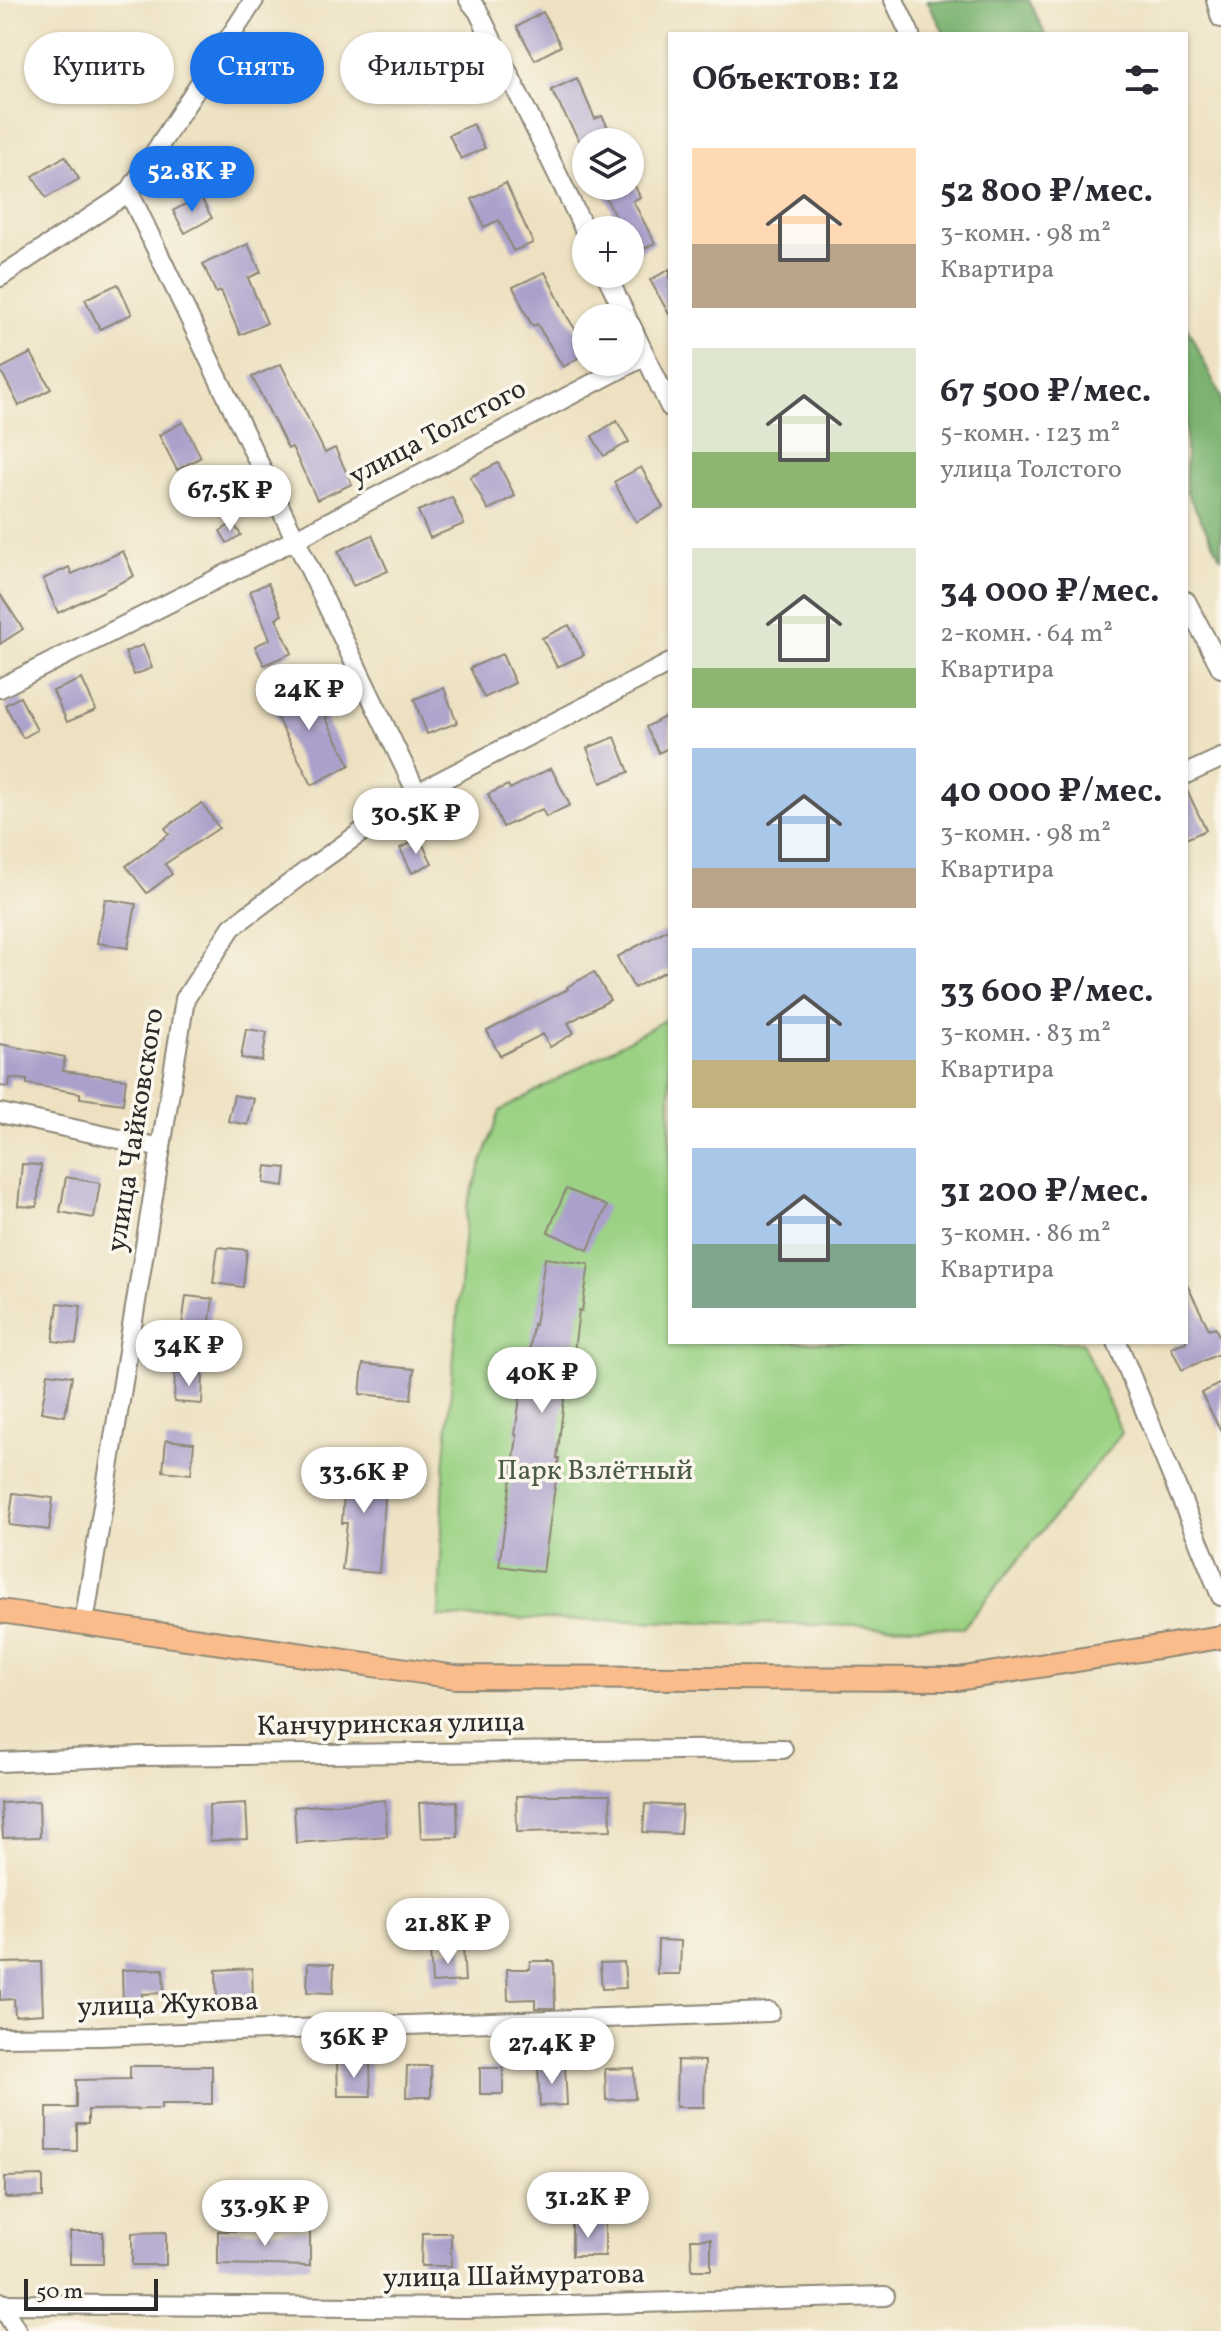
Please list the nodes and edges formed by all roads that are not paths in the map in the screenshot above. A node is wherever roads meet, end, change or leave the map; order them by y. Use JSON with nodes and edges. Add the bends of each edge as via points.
{"nodes":[{"id":1,"x":254,"y":0,"type":"edge"},
{"id":2,"x":469,"y":0,"type":"edge"},
{"id":3,"x":894,"y":0,"type":"edge"},
{"id":4,"x":1216,"y":0,"type":"edge"},
{"id":5,"x":1221,"y":18,"type":"edge"},
{"id":6,"x":909,"y":32,"type":"edge"},
{"id":7,"x":129,"y":192,"type":"junction"},
{"id":8,"x":578,"y":216,"type":"edge"},
{"id":9,"x":0,"y":277,"type":"edge"},
{"id":10,"x":645,"y":356,"type":"joint"},
{"id":11,"x":668,"y":403,"type":"edge"},
{"id":12,"x":296,"y":539,"type":"junction"},
{"id":13,"x":1188,"y":605,"type":"edge"},
{"id":14,"x":668,"y":664,"type":"edge"},
{"id":15,"x":1221,"y":668,"type":"edge"},
{"id":16,"x":0,"y":688,"type":"edge"},
{"id":17,"x":1221,"y":758,"type":"edge"},
{"id":18,"x":1188,"y":773,"type":"edge"},
{"id":19,"x":417,"y":793,"type":"junction"},
{"id":20,"x":0,"y":1113,"type":"edge"},
{"id":21,"x":161,"y":1148,"type":"junction"},
{"id":22,"x":1118,"y":1344,"type":"edge"},
{"id":23,"x":1213,"y":1556,"type":"edge"},
{"id":24,"x":1221,"y":1596,"type":"edge"},
{"id":25,"x":0,"y":1611,"type":"edge"},
{"id":26,"x":84,"y":1623,"type":"junction"},
{"id":27,"x":1221,"y":1637,"type":"edge"},
{"id":28,"x":783,"y":1749,"type":"dead end"},
{"id":29,"x":0,"y":1762,"type":"edge"},
{"id":30,"x":770,"y":2012,"type":"dead end"},
{"id":31,"x":0,"y":2037,"type":"edge"},
{"id":32,"x":885,"y":2296,"type":"dead end"},
{"id":33,"x":0,"y":2304,"type":"edge"},
{"id":34,"x":17,"y":2331,"type":"edge"}],
"edges":[{"from":1,"to":7,"type":"street"},
{"from":2,"to":8,"type":"street"},
{"from":3,"to":6,"type":"street"},
{"from":4,"to":5,"type":"street"},
{"from":7,"to":9,"type":"street"},
{"from":7,"to":12,"type":"street"},
{"from":10,"to":11,"type":"street"},
{"from":10,"to":12,"type":"street","name":"улица Толстого"},
{"from":12,"to":16,"type":"street","name":"улица Толстого"},
{"from":12,"to":19,"type":"street"},
{"from":13,"to":15,"type":"street"},
{"from":14,"to":19,"type":"street","name":"улица Чайковского"},
{"from":17,"to":18,"type":"street"},
{"from":19,"to":21,"type":"street","name":"улица Чайковского","via":[[232,927],[185,999]]},
{"from":20,"to":21,"type":"street"},
{"from":21,"to":26,"type":"street","name":"улица Чайковского"},
{"from":22,"to":23,"type":"street"},
{"from":23,"to":24,"type":"street"},
{"from":25,"to":26,"type":"main road"},
{"from":26,"to":27,"type":"main road","via":[[456,1677],[958,1679]]},
{"from":28,"to":29,"type":"street","name":"Канчуринская улица"},
{"from":30,"to":31,"type":"street","name":"улица Жукова"},
{"from":32,"to":33,"type":"street","name":"улица Шаймуратова","via":[[465,2308]]},
{"from":33,"to":34,"type":"street"}]}
